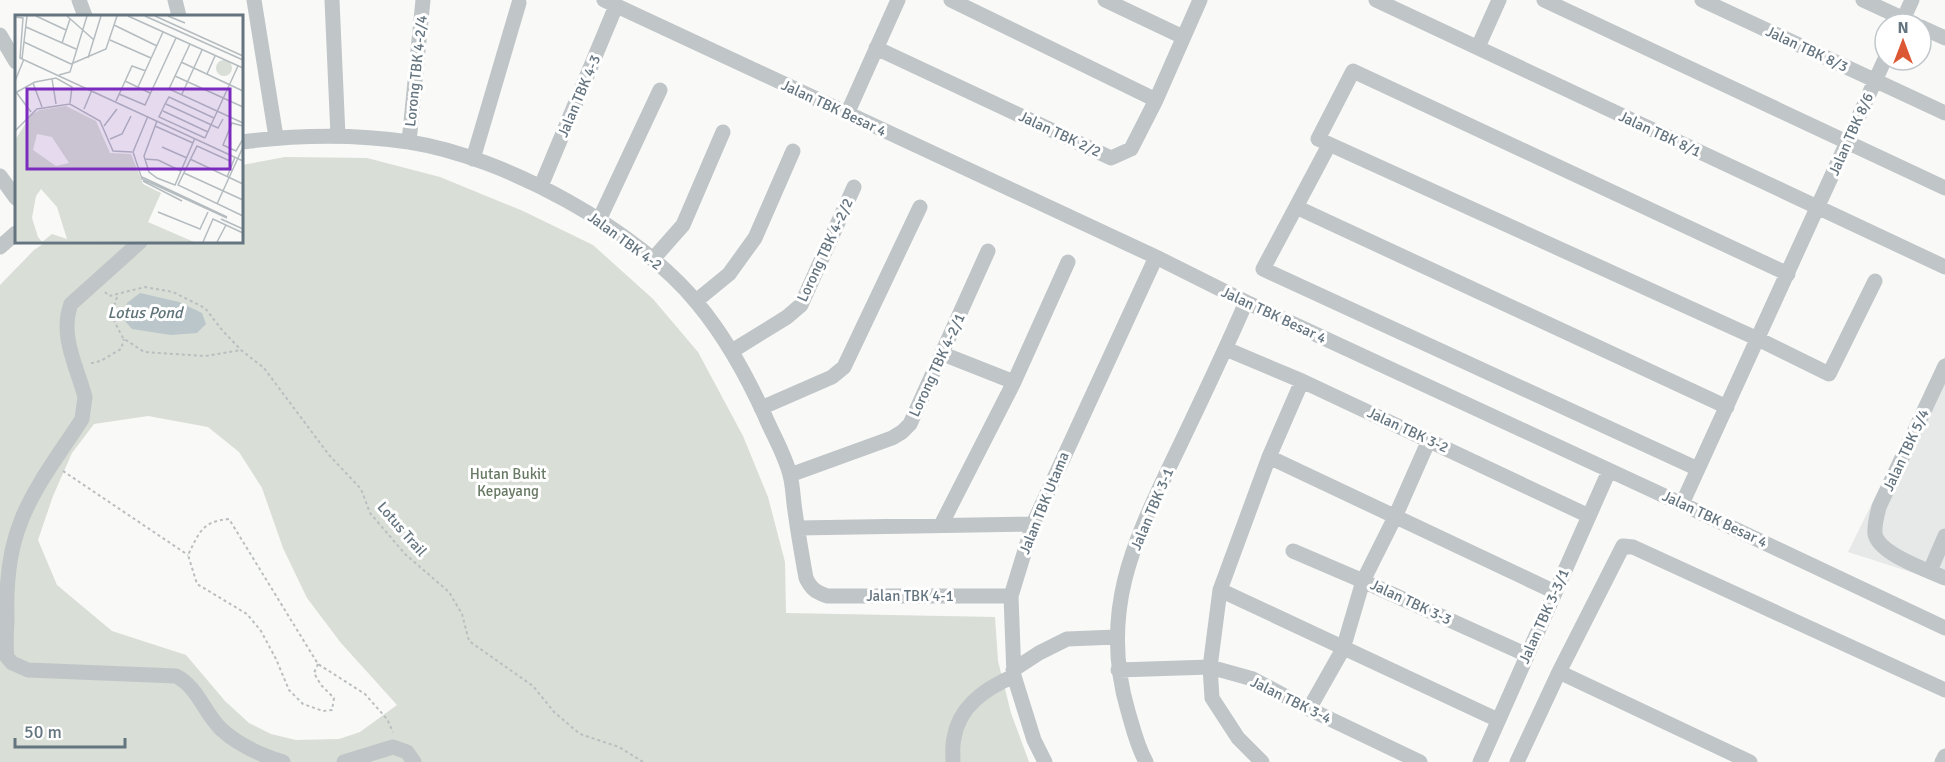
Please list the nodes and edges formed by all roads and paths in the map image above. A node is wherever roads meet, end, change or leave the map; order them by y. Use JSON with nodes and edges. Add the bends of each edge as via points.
{"nodes":[{"id":1,"x":79,"y":0,"type":"edge"},
{"id":2,"x":175,"y":0,"type":"edge"},
{"id":3,"x":254,"y":0,"type":"edge"},
{"id":4,"x":332,"y":0,"type":"edge"},
{"id":5,"x":423,"y":0,"type":"edge"},
{"id":6,"x":898,"y":0,"type":"edge"},
{"id":7,"x":951,"y":0,"type":"edge"},
{"id":8,"x":1105,"y":0,"type":"edge"},
{"id":9,"x":1200,"y":0,"type":"edge"},
{"id":10,"x":1376,"y":0,"type":"edge"},
{"id":11,"x":1499,"y":0,"type":"edge"},
{"id":12,"x":1544,"y":0,"type":"edge"},
{"id":13,"x":1702,"y":0,"type":"edge"},
{"id":14,"x":1863,"y":0,"type":"edge"},
{"id":15,"x":519,"y":3,"type":"dead end"},
{"id":16,"x":610,"y":3,"type":"edge"},
{"id":17,"x":1130,"y":5,"type":"edge"},
{"id":18,"x":1886,"y":12,"type":"edge"},
{"id":19,"x":85,"y":15,"type":"edge"},
{"id":20,"x":178,"y":15,"type":"edge"},
{"id":21,"x":0,"y":35,"type":"edge"},
{"id":22,"x":1184,"y":37,"type":"junction"},
{"id":23,"x":1478,"y":47,"type":"junction"},
{"id":24,"x":876,"y":48,"type":"junction"},
{"id":25,"x":15,"y":60,"type":"edge"},
{"id":26,"x":1879,"y":72,"type":"edge"},
{"id":27,"x":1875,"y":81,"type":"junction"},
{"id":28,"x":660,"y":90,"type":"dead end"},
{"id":29,"x":1156,"y":100,"type":"junction"},
{"id":30,"x":1945,"y":113,"type":"edge"},
{"id":31,"x":847,"y":114,"type":"junction"},
{"id":32,"x":723,"y":132,"type":"dead end"},
{"id":33,"x":338,"y":136,"type":"junction"},
{"id":34,"x":276,"y":137,"type":"junction"},
{"id":35,"x":243,"y":142,"type":"edge"},
{"id":36,"x":409,"y":142,"type":"junction"},
{"id":37,"x":1847,"y":142,"type":"junction"},
{"id":38,"x":1329,"y":145,"type":"junction"},
{"id":39,"x":793,"y":151,"type":"dead end"},
{"id":40,"x":473,"y":159,"type":"junction"},
{"id":41,"x":0,"y":176,"type":"edge"},
{"id":42,"x":541,"y":186,"type":"junction"},
{"id":43,"x":854,"y":187,"type":"dead end"},
{"id":44,"x":1945,"y":188,"type":"edge"},
{"id":45,"x":15,"y":197,"type":"edge"},
{"id":46,"x":920,"y":207,"type":"dead end"},
{"id":47,"x":1296,"y":207,"type":"junction"},
{"id":48,"x":1818,"y":208,"type":"junction"},
{"id":49,"x":599,"y":220,"type":"junction"},
{"id":50,"x":15,"y":234,"type":"edge"},
{"id":51,"x":139,"y":243,"type":"edge"},
{"id":52,"x":0,"y":248,"type":"edge"},
{"id":53,"x":988,"y":251,"type":"dead end"},
{"id":54,"x":1156,"y":257,"type":"junction"},
{"id":55,"x":654,"y":259,"type":"junction"},
{"id":56,"x":1068,"y":262,"type":"dead end"},
{"id":57,"x":1945,"y":267,"type":"edge"},
{"id":58,"x":1788,"y":274,"type":"junction"},
{"id":59,"x":1875,"y":281,"type":"dead end"},
{"id":60,"x":95,"y":282,"type":"junction"},
{"id":61,"x":117,"y":295,"type":"junction"},
{"id":62,"x":696,"y":301,"type":"junction"},
{"id":63,"x":1246,"y":302,"type":"junction"},
{"id":64,"x":124,"y":339,"type":"junction"},
{"id":65,"x":1758,"y":339,"type":"junction"},
{"id":66,"x":1226,"y":349,"type":"junction"},
{"id":67,"x":241,"y":350,"type":"junction"},
{"id":68,"x":732,"y":351,"type":"junction"},
{"id":69,"x":943,"y":354,"type":"junction"},
{"id":70,"x":76,"y":366,"type":"junction"},
{"id":71,"x":1945,"y":366,"type":"edge"},
{"id":72,"x":1302,"y":381,"type":"junction"},
{"id":73,"x":1014,"y":382,"type":"junction"},
{"id":74,"x":1727,"y":407,"type":"junction"},
{"id":75,"x":761,"y":408,"type":"junction"},
{"id":76,"x":1430,"y":440,"type":"junction"},
{"id":77,"x":1269,"y":457,"type":"junction"},
{"id":78,"x":54,"y":464,"type":"junction"},
{"id":79,"x":1698,"y":469,"type":"junction"},
{"id":80,"x":1609,"y":471,"type":"junction"},
{"id":81,"x":790,"y":475,"type":"junction"},
{"id":82,"x":1682,"y":504,"type":"junction"},
{"id":83,"x":1589,"y":516,"type":"junction"},
{"id":84,"x":1395,"y":517,"type":"junction"},
{"id":85,"x":941,"y":525,"type":"junction"},
{"id":86,"x":1033,"y":525,"type":"junction"},
{"id":87,"x":798,"y":528,"type":"junction"},
{"id":88,"x":1945,"y":536,"type":"edge"},
{"id":89,"x":1293,"y":551,"type":"dead end"},
{"id":90,"x":188,"y":555,"type":"junction"},
{"id":91,"x":1930,"y":571,"type":"junction"},
{"id":92,"x":1945,"y":578,"type":"edge"},
{"id":93,"x":1364,"y":580,"type":"junction"},
{"id":94,"x":810,"y":588,"type":"joint"},
{"id":95,"x":1220,"y":590,"type":"junction"},
{"id":96,"x":1555,"y":592,"type":"junction"},
{"id":97,"x":1011,"y":596,"type":"junction"},
{"id":98,"x":1945,"y":628,"type":"edge"},
{"id":99,"x":1116,"y":637,"type":"junction"},
{"id":100,"x":1343,"y":649,"type":"junction"},
{"id":101,"x":1527,"y":655,"type":"junction"},
{"id":102,"x":318,"y":664,"type":"junction"},
{"id":103,"x":1210,"y":667,"type":"junction"},
{"id":104,"x":1118,"y":670,"type":"junction"},
{"id":105,"x":1559,"y":672,"type":"junction"},
{"id":106,"x":1013,"y":673,"type":"junction"},
{"id":107,"x":1945,"y":690,"type":"edge"},
{"id":108,"x":1309,"y":709,"type":"junction"},
{"id":109,"x":1498,"y":720,"type":"junction"},
{"id":110,"x":400,"y":748,"type":"junction"},
{"id":111,"x":1945,"y":756,"type":"edge"},
{"id":112,"x":283,"y":762,"type":"edge"},
{"id":113,"x":344,"y":762,"type":"edge"},
{"id":114,"x":414,"y":762,"type":"edge"},
{"id":115,"x":643,"y":762,"type":"edge"},
{"id":116,"x":953,"y":762,"type":"edge"},
{"id":117,"x":1045,"y":762,"type":"edge"},
{"id":118,"x":1146,"y":762,"type":"edge"},
{"id":119,"x":1262,"y":762,"type":"edge"},
{"id":120,"x":1420,"y":762,"type":"edge"},
{"id":121,"x":1480,"y":762,"type":"edge"},
{"id":122,"x":1517,"y":762,"type":"edge"},
{"id":123,"x":1750,"y":762,"type":"edge"},
{"id":124,"x":1942,"y":762,"type":"edge"}],
"edges":[{"from":1,"to":19,"type":"street"},
{"from":2,"to":20,"type":"street"},
{"from":3,"to":34,"type":"street"},
{"from":4,"to":33,"type":"street"},
{"from":5,"to":36,"type":"street","name":"Lorong TBK 4-2/4"},
{"from":6,"to":24,"type":"street"},
{"from":7,"to":29,"type":"street"},
{"from":8,"to":17,"type":"street"},
{"from":9,"to":22,"type":"street","name":"Jalan TBK 2/2"},
{"from":10,"to":23,"type":"street","name":"Jalan TBK 8/1"},
{"from":11,"to":23,"type":"street"},
{"from":12,"to":37,"type":"street"},
{"from":13,"to":27,"type":"street","name":"Jalan TBK 8/3"},
{"from":14,"to":18,"type":"street"},
{"from":15,"to":40,"type":"street"},
{"from":16,"to":31,"type":"street","name":"Jalan TBK Besar 4"},
{"from":16,"to":42,"type":"street","name":"Jalan TBK 4-3"},
{"from":17,"to":22,"type":"street"},
{"from":21,"to":25,"type":"street"},
{"from":22,"to":29,"type":"street","name":"Jalan TBK 2/2"},
{"from":23,"to":48,"type":"street","name":"Jalan TBK 8/1"},
{"from":24,"to":29,"type":"street","name":"Jalan TBK 2/2","via":[[1111,158],[1131,149]]},
{"from":24,"to":31,"type":"street"},
{"from":26,"to":27,"type":"street","name":"Jalan TBK 8/6"},
{"from":27,"to":30,"type":"street","name":"Jalan TBK 8/3"},
{"from":27,"to":37,"type":"street","name":"Jalan TBK 8/6"},
{"from":28,"to":49,"type":"street"},
{"from":31,"to":54,"type":"street","name":"Jalan TBK Besar 4"},
{"from":32,"to":55,"type":"street","via":[[683,225]]},
{"from":33,"to":34,"type":"street","name":"Jalan TBK 4-2"},
{"from":33,"to":36,"type":"street","name":"Jalan TBK 4-2"},
{"from":34,"to":35,"type":"street","name":"Jalan TBK 4-2"},
{"from":36,"to":40,"type":"street","name":"Jalan TBK 4-2"},
{"from":37,"to":44,"type":"street"},
{"from":37,"to":48,"type":"street","name":"Jalan TBK 8/6"},
{"from":38,"to":47,"type":"street"},
{"from":38,"to":58,"type":"street","via":[[1318,139],[1353,71]]},
{"from":38,"to":65,"type":"street"},
{"from":39,"to":62,"type":"street","via":[[755,238],[729,274]]},
{"from":40,"to":42,"type":"street","name":"Jalan TBK 4-2"},
{"from":41,"to":45,"type":"street"},
{"from":42,"to":49,"type":"street","name":"Jalan TBK 4-2"},
{"from":43,"to":68,"type":"street","name":"Lorong TBK 4-2/2","via":[[801,305],[787,318]]},
{"from":46,"to":75,"type":"street","via":[[844,367],[831,377]]},
{"from":47,"to":74,"type":"street"},
{"from":47,"to":79,"type":"street","via":[[1263,269]]},
{"from":48,"to":57,"type":"street","name":"Jalan TBK 8/1"},
{"from":48,"to":58,"type":"street","name":"Jalan TBK 8/6"},
{"from":49,"to":55,"type":"street","name":"Jalan TBK 4-2"},
{"from":50,"to":52,"type":"street"},
{"from":51,"to":60,"type":"street"},
{"from":53,"to":69,"type":"street","name":"Lorong TBK 4-2/1"},
{"from":54,"to":63,"type":"street","name":"Jalan TBK Besar 4"},
{"from":54,"to":86,"type":"street","name":"Jalan TBK Utama"},
{"from":55,"to":62,"type":"street","name":"Jalan TBK 4-2"},
{"from":56,"to":73,"type":"street"},
{"from":58,"to":65,"type":"street","name":"Jalan TBK 8/6"},
{"from":59,"to":65,"type":"street","via":[[1829,374]]},
{"from":60,"to":61,"type":"path","via":[[109,296]]},
{"from":60,"to":70,"type":"street","via":[[71,304],[67,315],[65,325]]},
{"from":61,"to":64,"type":"path","via":[[111,315]]},
{"from":61,"to":67,"type":"path","name":"Lotus Trail","via":[[145,287],[172,292],[205,308]]},
{"from":62,"to":68,"type":"street","name":"Jalan TBK 4-2"},
{"from":63,"to":66,"type":"street","name":"Jalan TBK 3-1"},
{"from":63,"to":80,"type":"street","name":"Jalan TBK Besar 4"},
{"from":64,"to":67,"type":"path","via":[[144,352],[153,353],[205,356]]},
{"from":64,"to":70,"type":"path","via":[[121,349],[98,363]]},
{"from":65,"to":74,"type":"street","name":"Jalan TBK 8/6"},
{"from":66,"to":72,"type":"street","name":"Jalan TBK 3-2"},
{"from":66,"to":99,"type":"street","name":"Jalan TBK 3-1","via":[[1142,525],[1121,591]]},
{"from":67,"to":115,"type":"path","name":"Lotus Trail","via":[[264,368],[329,455],[361,489],[370,513],[405,554],[449,592],[462,614],[469,641],[533,686],[554,712],[580,734],[618,747]]},
{"from":68,"to":75,"type":"street","name":"Jalan TBK 4-2"},
{"from":69,"to":73,"type":"street"},
{"from":69,"to":81,"type":"street","name":"Lorong TBK 4-2/1","via":[[910,424],[902,432]]},
{"from":70,"to":78,"type":"street","via":[[85,397],[82,419]]},
{"from":71,"to":91,"type":"street","name":"Jalan TBK 5/4","via":[[1875,520],[1875,536],[1883,549]]},
{"from":72,"to":76,"type":"street","name":"Jalan TBK 3-2"},
{"from":72,"to":77,"type":"street"},
{"from":73,"to":85,"type":"street"},
{"from":74,"to":79,"type":"street","name":"Jalan TBK 8/6"},
{"from":75,"to":81,"type":"street","name":"Jalan TBK 4-2"},
{"from":76,"to":83,"type":"street","name":"Jalan TBK 3-2"},
{"from":76,"to":84,"type":"street"},
{"from":77,"to":84,"type":"street"},
{"from":77,"to":95,"type":"street"},
{"from":78,"to":90,"type":"path"},
{"from":78,"to":112,"type":"street","via":[[21,520],[14,542],[6,604],[7,657],[28,670],[176,676],[188,685],[221,729],[261,755]]},
{"from":79,"to":82,"type":"street","name":"Jalan TBK 8/6"},
{"from":80,"to":82,"type":"street","name":"Jalan TBK Besar 4"},
{"from":80,"to":83,"type":"street","name":"Jalan TBK 3-3/1"},
{"from":81,"to":87,"type":"street","name":"Jalan TBK 4-2"},
{"from":82,"to":98,"type":"street","name":"Jalan TBK Besar 4"},
{"from":83,"to":96,"type":"street","name":"Jalan TBK 3-3/1"},
{"from":84,"to":93,"type":"street"},
{"from":84,"to":96,"type":"street"},
{"from":85,"to":86,"type":"street"},
{"from":85,"to":87,"type":"street"},
{"from":86,"to":97,"type":"street","name":"Jalan TBK Utama"},
{"from":87,"to":94,"type":"street","name":"Jalan TBK 4-2"},
{"from":88,"to":91,"type":"street"},
{"from":89,"to":93,"type":"street","name":"Jalan TBK 3-3"},
{"from":90,"to":102,"type":"path","via":[[200,532],[215,520],[229,519]]},
{"from":90,"to":102,"type":"path","via":[[197,584],[247,614],[261,631],[289,690],[303,704],[332,710],[334,698],[314,673]]},
{"from":91,"to":92,"type":"street"},
{"from":93,"to":100,"type":"street"},
{"from":93,"to":101,"type":"street","name":"Jalan TBK 3-3"},
{"from":94,"to":97,"type":"street","name":"Jalan TBK 4-1","via":[[827,596]]},
{"from":95,"to":100,"type":"street"},
{"from":95,"to":103,"type":"street"},
{"from":96,"to":101,"type":"street","name":"Jalan TBK 3-3/1"},
{"from":97,"to":106,"type":"street","name":"Jalan TBK Utama"},
{"from":99,"to":104,"type":"street","name":"Jalan TBK 3-1"},
{"from":99,"to":106,"type":"street","via":[[1067,639],[1039,653]]},
{"from":100,"to":108,"type":"street"},
{"from":100,"to":109,"type":"street"},
{"from":101,"to":109,"type":"street","name":"Jalan TBK 3-3/1"},
{"from":102,"to":110,"type":"path","via":[[365,694],[387,719]]},
{"from":103,"to":104,"type":"street","name":"Jalan TBK 3-4"},
{"from":103,"to":108,"type":"street","name":"Jalan TBK 3-4","via":[[1253,679]]},
{"from":103,"to":119,"type":"street","via":[[1212,698],[1238,738]]},
{"from":104,"to":118,"type":"street","name":"Jalan TBK 3-1"},
{"from":105,"to":107,"type":"street","via":[[1623,546],[1633,547]]},
{"from":105,"to":122,"type":"street"},
{"from":105,"to":123,"type":"street"},
{"from":106,"to":116,"type":"street","via":[[966,708],[954,737]]},
{"from":106,"to":117,"type":"street","name":"Jalan TBK Utama"},
{"from":108,"to":120,"type":"street","name":"Jalan TBK 3-4"},
{"from":109,"to":121,"type":"street","name":"Jalan TBK 3-3/1"},
{"from":110,"to":113,"type":"street","via":[[387,748]]},
{"from":110,"to":114,"type":"street"},
{"from":111,"to":124,"type":"street"}]}
